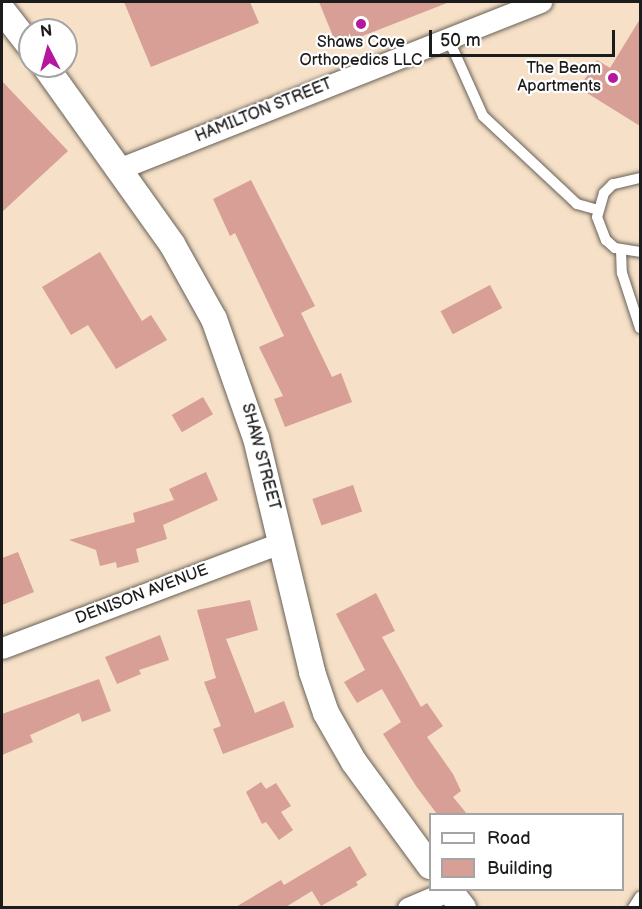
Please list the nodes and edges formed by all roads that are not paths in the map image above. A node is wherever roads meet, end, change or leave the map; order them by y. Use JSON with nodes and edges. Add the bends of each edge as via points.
{"nodes":[{"id":1,"x":541,"y":2,"type":"edge"},
{"id":2,"x":2,"y":10,"type":"edge"},
{"id":3,"x":18,"y":31,"type":"edge"},
{"id":4,"x":448,"y":38,"type":"junction"},
{"id":5,"x":54,"y":78,"type":"edge"},
{"id":6,"x":121,"y":168,"type":"junction"},
{"id":7,"x":640,"y":178,"type":"edge"},
{"id":8,"x":598,"y":210,"type":"junction"},
{"id":9,"x":621,"y":250,"type":"junction"},
{"id":10,"x":640,"y":252,"type":"edge"},
{"id":11,"x":640,"y":328,"type":"edge"},
{"id":12,"x":282,"y":542,"type":"junction"},
{"id":13,"x":2,"y":648,"type":"edge"},
{"id":14,"x":429,"y":865,"type":"edge"},
{"id":15,"x":454,"y":896,"type":"edge"},
{"id":16,"x":640,"y":897,"type":"edge"},
{"id":17,"x":408,"y":908,"type":"edge"},
{"id":18,"x":633,"y":908,"type":"edge"}],
"edges":[{"from":1,"to":4,"type":"street","name":"HAMILTON STREET"},
{"from":2,"to":3,"type":"street"},
{"from":4,"to":6,"type":"street","name":"HAMILTON STREET"},
{"from":4,"to":8,"type":"lane","via":[[483,116],[577,204]]},
{"from":5,"to":6,"type":"street","name":"SHAW STREET"},
{"from":6,"to":12,"type":"street","name":"SHAW STREET","via":[[195,281],[214,319],[245,398]]},
{"from":7,"to":8,"type":"lane","via":[[614,184],[604,193]]},
{"from":8,"to":9,"type":"lane","via":[[599,229],[606,240]]},
{"from":9,"to":10,"type":"lane"},
{"from":9,"to":11,"type":"lane","via":[[622,273]]},
{"from":12,"to":13,"type":"street","name":"DENISON AVENUE"},
{"from":12,"to":14,"type":"street","name":"SHAW STREET","via":[[326,713],[354,762]]},
{"from":15,"to":17,"type":"street"},
{"from":16,"to":18,"type":"lane"}]}
